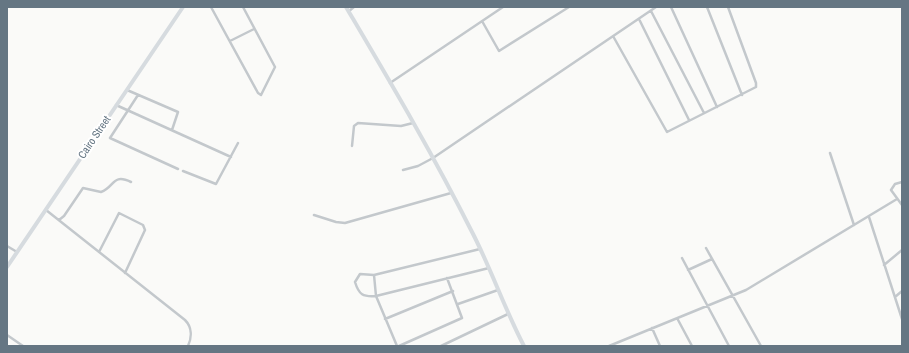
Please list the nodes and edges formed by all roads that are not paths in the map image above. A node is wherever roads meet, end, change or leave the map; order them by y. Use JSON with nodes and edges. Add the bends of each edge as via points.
{"nodes":[{"id":1,"x":182,"y":7,"type":"edge"},
{"id":2,"x":211,"y":7,"type":"edge"},
{"id":3,"x":243,"y":7,"type":"edge"},
{"id":4,"x":354,"y":7,"type":"edge"},
{"id":5,"x":503,"y":7,"type":"edge"},
{"id":6,"x":569,"y":7,"type":"edge"},
{"id":7,"x":656,"y":7,"type":"edge"},
{"id":8,"x":671,"y":7,"type":"edge"},
{"id":9,"x":707,"y":7,"type":"edge"},
{"id":10,"x":728,"y":7,"type":"edge"},
{"id":11,"x":347,"y":9,"type":"edge"},
{"id":12,"x":651,"y":10,"type":"junction"},
{"id":13,"x":639,"y":19,"type":"junction"},
{"id":14,"x":482,"y":21,"type":"junction"},
{"id":15,"x":254,"y":28,"type":"junction"},
{"id":16,"x":613,"y":36,"type":"junction"},
{"id":17,"x":230,"y":41,"type":"junction"},
{"id":18,"x":390,"y":84,"type":"junction"},
{"id":19,"x":126,"y":89,"type":"junction"},
{"id":20,"x":742,"y":94,"type":"junction"},
{"id":21,"x":138,"y":95,"type":"junction"},
{"id":22,"x":116,"y":105,"type":"junction"},
{"id":23,"x":717,"y":107,"type":"junction"},
{"id":24,"x":128,"y":110,"type":"junction"},
{"id":25,"x":704,"y":113,"type":"junction"},
{"id":26,"x":689,"y":120,"type":"junction"},
{"id":27,"x":413,"y":123,"type":"junction"},
{"id":28,"x":172,"y":130,"type":"junction"},
{"id":29,"x":238,"y":143,"type":"dead end"},
{"id":30,"x":352,"y":146,"type":"dead end"},
{"id":31,"x":830,"y":153,"type":"dead end"},
{"id":32,"x":231,"y":157,"type":"junction"},
{"id":33,"x":433,"y":158,"type":"junction"},
{"id":34,"x":178,"y":169,"type":"dead end"},
{"id":35,"x":403,"y":170,"type":"dead end"},
{"id":36,"x":183,"y":171,"type":"dead end"},
{"id":37,"x":131,"y":182,"type":"dead end"},
{"id":38,"x":902,"y":182,"type":"edge"},
{"id":39,"x":452,"y":192,"type":"junction"},
{"id":40,"x":898,"y":199,"type":"junction"},
{"id":41,"x":902,"y":205,"type":"edge"},
{"id":42,"x":46,"y":209,"type":"junction"},
{"id":43,"x":314,"y":215,"type":"dead end"},
{"id":44,"x":869,"y":217,"type":"junction"},
{"id":45,"x":59,"y":220,"type":"junction"},
{"id":46,"x":854,"y":226,"type":"junction"},
{"id":47,"x":7,"y":246,"type":"edge"},
{"id":48,"x":481,"y":248,"type":"junction"},
{"id":49,"x":706,"y":248,"type":"dead end"},
{"id":50,"x":902,"y":250,"type":"edge"},
{"id":51,"x":17,"y":252,"type":"junction"},
{"id":52,"x":99,"y":252,"type":"junction"},
{"id":53,"x":682,"y":258,"type":"dead end"},
{"id":54,"x":712,"y":259,"type":"junction"},
{"id":55,"x":884,"y":265,"type":"junction"},
{"id":56,"x":7,"y":267,"type":"edge"},
{"id":57,"x":489,"y":268,"type":"junction"},
{"id":58,"x":688,"y":270,"type":"junction"},
{"id":59,"x":125,"y":273,"type":"junction"},
{"id":60,"x":374,"y":275,"type":"junction"},
{"id":61,"x":447,"y":278,"type":"junction"},
{"id":62,"x":498,"y":290,"type":"junction"},
{"id":63,"x":453,"y":291,"type":"junction"},
{"id":64,"x":902,"y":291,"type":"edge"},
{"id":65,"x":376,"y":296,"type":"junction"},
{"id":66,"x":732,"y":296,"type":"junction"},
{"id":67,"x":895,"y":297,"type":"junction"},
{"id":68,"x":458,"y":304,"type":"junction"},
{"id":69,"x":708,"y":306,"type":"junction"},
{"id":70,"x":508,"y":314,"type":"junction"},
{"id":71,"x":385,"y":318,"type":"junction"},
{"id":72,"x":677,"y":318,"type":"junction"},
{"id":73,"x":902,"y":319,"type":"edge"},
{"id":74,"x":652,"y":328,"type":"junction"},
{"id":75,"x":7,"y":335,"type":"edge"},
{"id":76,"x":620,"y":342,"type":"junction"},
{"id":77,"x":23,"y":346,"type":"edge"},
{"id":78,"x":188,"y":346,"type":"edge"},
{"id":79,"x":398,"y":346,"type":"edge"},
{"id":80,"x":441,"y":346,"type":"edge"},
{"id":81,"x":524,"y":346,"type":"edge"},
{"id":82,"x":609,"y":346,"type":"edge"},
{"id":83,"x":622,"y":346,"type":"edge"},
{"id":84,"x":660,"y":346,"type":"edge"},
{"id":85,"x":692,"y":346,"type":"edge"},
{"id":86,"x":729,"y":346,"type":"edge"},
{"id":87,"x":761,"y":346,"type":"edge"}],
"edges":[{"from":1,"to":19,"type":"main road","name":"Cairo Street"},
{"from":2,"to":17,"type":"street"},
{"from":3,"to":15,"type":"street"},
{"from":4,"to":11,"type":"street"},
{"from":5,"to":14,"type":"street"},
{"from":6,"to":14,"type":"street","via":[[499,51]]},
{"from":7,"to":12,"type":"street"},
{"from":8,"to":23,"type":"street"},
{"from":9,"to":20,"type":"street"},
{"from":10,"to":20,"type":"street","via":[[756,83],[756,88]]},
{"from":11,"to":18,"type":"main road"},
{"from":12,"to":13,"type":"street"},
{"from":12,"to":25,"type":"street"},
{"from":13,"to":16,"type":"street"},
{"from":13,"to":26,"type":"street"},
{"from":14,"to":18,"type":"street"},
{"from":15,"to":17,"type":"street"},
{"from":15,"to":17,"type":"street","via":[[275,67],[262,94],[258,93]]},
{"from":16,"to":26,"type":"street","via":[[665,130],[667,132]]},
{"from":16,"to":33,"type":"street"},
{"from":18,"to":27,"type":"main road"},
{"from":19,"to":21,"type":"street"},
{"from":19,"to":22,"type":"main road","name":"Cairo Street"},
{"from":20,"to":23,"type":"street"},
{"from":21,"to":24,"type":"street"},
{"from":21,"to":28,"type":"street","via":[[178,112]]},
{"from":22,"to":24,"type":"street"},
{"from":22,"to":42,"type":"main road","name":"Cairo Street"},
{"from":23,"to":25,"type":"street"},
{"from":24,"to":28,"type":"street"},
{"from":24,"to":34,"type":"street","via":[[111,138]]},
{"from":25,"to":26,"type":"street"},
{"from":27,"to":30,"type":"street","via":[[401,126],[358,123],[354,126]]},
{"from":27,"to":33,"type":"main road"},
{"from":28,"to":32,"type":"street"},
{"from":29,"to":32,"type":"street"},
{"from":31,"to":46,"type":"street"},
{"from":32,"to":36,"type":"street","via":[[216,184]]},
{"from":33,"to":35,"type":"street"},
{"from":33,"to":39,"type":"main road"},
{"from":37,"to":45,"type":"street","via":[[123,178],[117,179],[101,192],[83,188]]},
{"from":38,"to":40,"type":"street","via":[[895,184],[891,190]]},
{"from":39,"to":43,"type":"street","via":[[345,223]]},
{"from":39,"to":48,"type":"main road"},
{"from":40,"to":41,"type":"street"},
{"from":40,"to":44,"type":"street"},
{"from":42,"to":45,"type":"street"},
{"from":42,"to":51,"type":"main road","name":"Cairo Street"},
{"from":44,"to":46,"type":"street"},
{"from":44,"to":55,"type":"street"},
{"from":45,"to":52,"type":"street"},
{"from":46,"to":66,"type":"street"},
{"from":47,"to":51,"type":"street"},
{"from":48,"to":57,"type":"main road"},
{"from":48,"to":60,"type":"street"},
{"from":49,"to":54,"type":"street"},
{"from":50,"to":55,"type":"street"},
{"from":51,"to":56,"type":"main road","name":"Cairo Street"},
{"from":52,"to":59,"type":"street"},
{"from":52,"to":59,"type":"street","via":[[119,213],[143,225],[145,230]]},
{"from":53,"to":58,"type":"street"},
{"from":54,"to":58,"type":"street"},
{"from":54,"to":66,"type":"street"},
{"from":55,"to":67,"type":"street"},
{"from":57,"to":61,"type":"street"},
{"from":57,"to":62,"type":"main road"},
{"from":58,"to":69,"type":"street"},
{"from":59,"to":78,"type":"street","via":[[187,322],[191,332]]},
{"from":60,"to":65,"type":"street"},
{"from":60,"to":65,"type":"street","via":[[360,274],[355,282],[361,295]]},
{"from":61,"to":63,"type":"street"},
{"from":61,"to":65,"type":"street"},
{"from":62,"to":68,"type":"street"},
{"from":62,"to":70,"type":"main road"},
{"from":63,"to":68,"type":"street"},
{"from":63,"to":71,"type":"street"},
{"from":64,"to":67,"type":"street"},
{"from":65,"to":71,"type":"street"},
{"from":66,"to":69,"type":"street"},
{"from":66,"to":87,"type":"street"},
{"from":67,"to":73,"type":"street"},
{"from":68,"to":79,"type":"street","via":[[462,318]]},
{"from":69,"to":72,"type":"street"},
{"from":69,"to":86,"type":"street"},
{"from":70,"to":80,"type":"street"},
{"from":70,"to":81,"type":"main road"},
{"from":71,"to":79,"type":"street"},
{"from":72,"to":74,"type":"street"},
{"from":72,"to":85,"type":"street"},
{"from":74,"to":76,"type":"street"},
{"from":74,"to":84,"type":"street"},
{"from":75,"to":77,"type":"street"},
{"from":76,"to":82,"type":"street"},
{"from":76,"to":83,"type":"street"}]}
